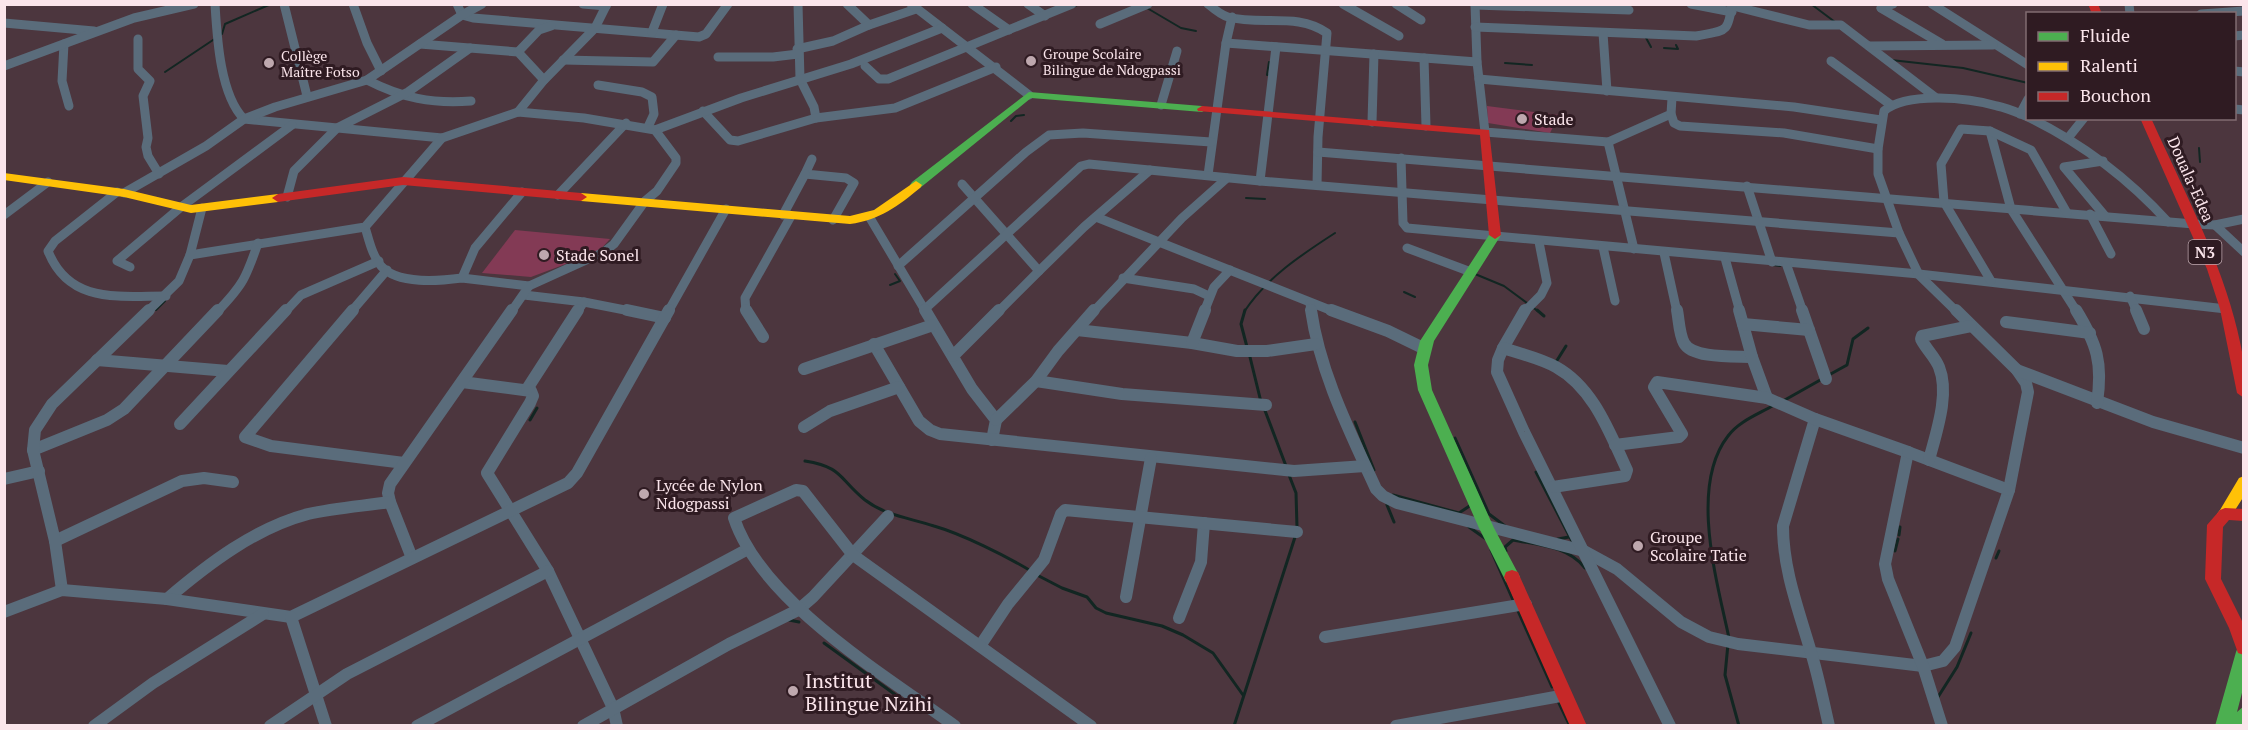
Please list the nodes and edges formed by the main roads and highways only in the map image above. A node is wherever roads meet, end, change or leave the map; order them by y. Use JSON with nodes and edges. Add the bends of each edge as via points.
{"nodes":[{"id":1,"x":2146,"y":120,"type":"edge"},
{"id":2,"x":4,"y":176,"type":"edge"},
{"id":3,"x":2244,"y":393,"type":"edge"},
{"id":4,"x":2244,"y":482,"type":"edge"},
{"id":5,"x":2225,"y":514,"type":"junction"},
{"id":6,"x":2244,"y":515,"type":"edge"},
{"id":7,"x":2218,"y":592,"type":"junction"},
{"id":8,"x":2244,"y":614,"type":"edge"},
{"id":9,"x":2244,"y":650,"type":"edge"},
{"id":10,"x":2244,"y":714,"type":"edge"},
{"id":11,"x":1579,"y":726,"type":"edge"},
{"id":12,"x":2224,"y":726,"type":"edge"},
{"id":13,"x":2241,"y":726,"type":"edge"}],
"edges":[{"from":1,"to":3,"type":"main road","name":"Douala-Edea","number":"N3","via":[[2194,224],[2226,309]]},
{"from":2,"to":11,"type":"main road","via":[[120,193],[181,207],[202,208],[403,181],[834,220],[870,218],[906,195],[1029,95],[1485,132],[1495,237],[1423,348],[1420,370],[1425,390]]},
{"from":4,"to":5,"type":"main road"},
{"from":5,"to":6,"type":"main road"},
{"from":5,"to":7,"type":"main road","via":[[2216,525],[2212,579]]},
{"from":7,"to":8,"type":"main road"},
{"from":7,"to":9,"type":"main road"},
{"from":9,"to":12,"type":"main road"},
{"from":10,"to":13,"type":"main road"}]}
